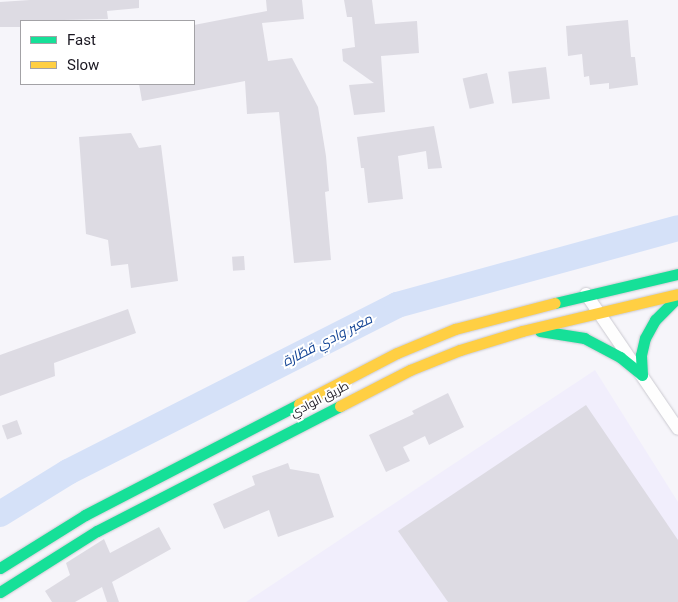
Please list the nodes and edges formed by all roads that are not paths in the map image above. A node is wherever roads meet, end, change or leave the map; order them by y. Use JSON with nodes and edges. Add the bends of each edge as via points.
{"nodes":[{"id":1,"x":678,"y":274,"type":"edge"},
{"id":2,"x":586,"y":294,"type":"junction"},
{"id":3,"x":678,"y":296,"type":"edge"},
{"id":4,"x":598,"y":312,"type":"junction"},
{"id":5,"x":522,"y":331,"type":"junction"},
{"id":6,"x":642,"y":375,"type":"junction"},
{"id":7,"x":678,"y":429,"type":"edge"},
{"id":8,"x":17,"y":557,"type":"junction"},
{"id":9,"x":0,"y":568,"type":"edge"},
{"id":10,"x":28,"y":573,"type":"junction"},
{"id":11,"x":0,"y":592,"type":"edge"}],
"edges":[{"from":1,"to":2,"type":"main road","name":"طريق الوادي"},
{"from":2,"to":4,"type":"street"},
{"from":2,"to":8,"type":"main road","name":"طريق الوادي","via":[[455,329],[397,354],[85,515]]},
{"from":3,"to":4,"type":"main road","name":"طريق الوادي"},
{"from":3,"to":6,"type":"main road","via":[[655,320],[645,338],[641,355]]},
{"from":4,"to":5,"type":"main road","name":"طريق الوادي"},
{"from":4,"to":6,"type":"street"},
{"from":5,"to":6,"type":"main road","via":[[546,331],[584,338],[620,357]]},
{"from":5,"to":10,"type":"main road","name":"طريق الوادي","via":[[410,370],[97,531]]},
{"from":6,"to":7,"type":"street"},
{"from":8,"to":9,"type":"main road","name":"طريق الوادي"},
{"from":8,"to":10,"type":"main road"},
{"from":10,"to":11,"type":"main road","name":"طريق الوادي"}]}
